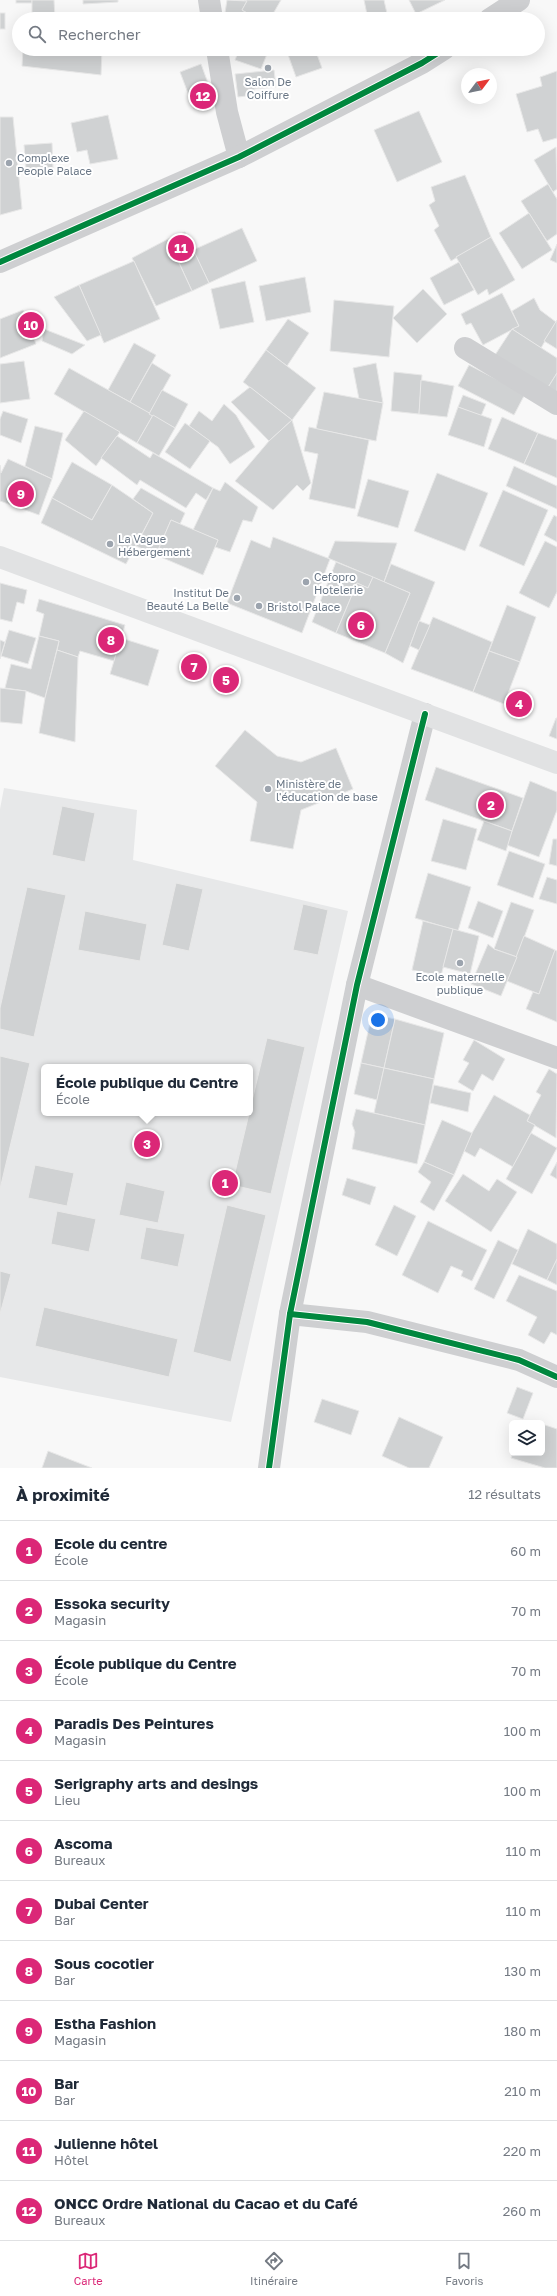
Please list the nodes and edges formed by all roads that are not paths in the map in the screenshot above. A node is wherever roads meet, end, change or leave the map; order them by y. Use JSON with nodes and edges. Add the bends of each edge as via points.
{"nodes":[{"id":1,"x":208,"y":0,"type":"edge"},
{"id":2,"x":519,"y":0,"type":"edge"},
{"id":3,"x":211,"y":12,"type":"edge"},
{"id":4,"x":501,"y":12,"type":"edge"},
{"id":5,"x":218,"y":56,"type":"edge"},
{"id":6,"x":433,"y":56,"type":"edge"},
{"id":7,"x":239,"y":157,"type":"junction"},
{"id":8,"x":0,"y":262,"type":"edge"},
{"id":9,"x":465,"y":348,"type":"dead end"},
{"id":10,"x":557,"y":404,"type":"edge"},
{"id":11,"x":0,"y":557,"type":"edge"},
{"id":12,"x":425,"y":714,"type":"junction"},
{"id":13,"x":557,"y":763,"type":"edge"},
{"id":14,"x":357,"y":985,"type":"junction"},
{"id":15,"x":557,"y":1058,"type":"edge"},
{"id":16,"x":290,"y":1314,"type":"junction"},
{"id":17,"x":557,"y":1377,"type":"edge"},
{"id":18,"x":269,"y":1468,"type":"edge"}],
"edges":[{"from":1,"to":3,"type":"street"},
{"from":2,"to":4,"type":"street"},
{"from":5,"to":7,"type":"street","via":[[227,112]]},
{"from":6,"to":7,"type":"street"},
{"from":7,"to":8,"type":"street"},
{"from":9,"to":10,"type":"street"},
{"from":11,"to":12,"type":"main road"},
{"from":12,"to":13,"type":"main road"},
{"from":12,"to":14,"type":"street"},
{"from":14,"to":15,"type":"street"},
{"from":14,"to":16,"type":"street"},
{"from":16,"to":17,"type":"street","via":[[367,1322],[519,1360]]},
{"from":16,"to":18,"type":"street"}]}
